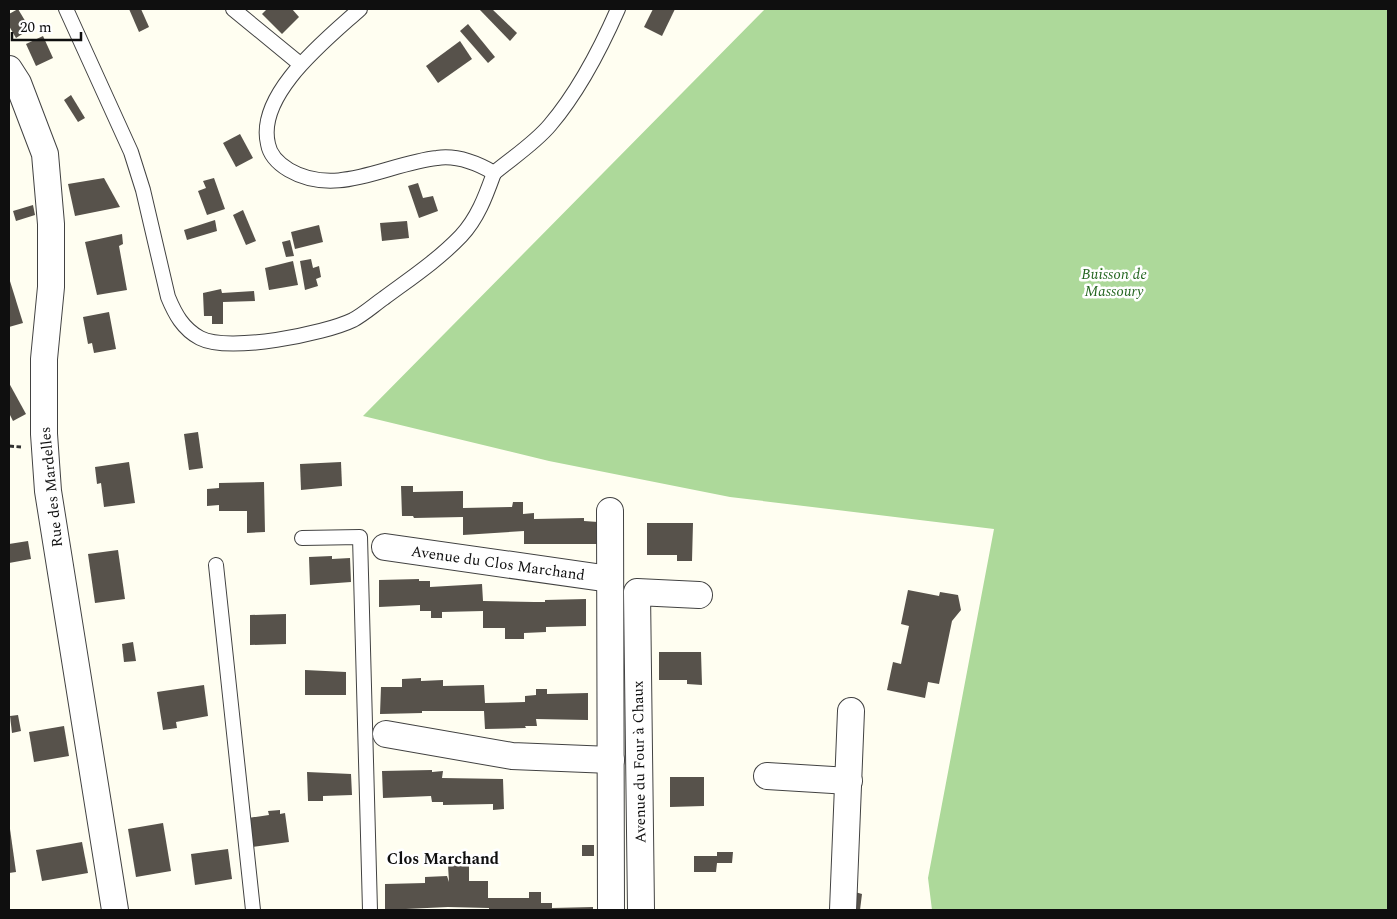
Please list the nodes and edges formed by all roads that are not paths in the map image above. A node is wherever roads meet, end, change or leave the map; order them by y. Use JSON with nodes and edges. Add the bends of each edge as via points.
{"nodes":[{"id":1,"x":66,"y":9,"type":"edge"},
{"id":2,"x":233,"y":9,"type":"edge"},
{"id":3,"x":360,"y":9,"type":"edge"},
{"id":4,"x":618,"y":9,"type":"edge"},
{"id":5,"x":300,"y":64,"type":"junction"},
{"id":6,"x":12,"y":79,"type":"edge"},
{"id":7,"x":494,"y":173,"type":"junction"},
{"id":8,"x":610,"y":511,"type":"dead end"},
{"id":9,"x":302,"y":538,"type":"dead end"},
{"id":10,"x":385,"y":546,"type":"dead end"},
{"id":11,"x":216,"y":564,"type":"dead end"},
{"id":12,"x":610,"y":579,"type":"junction"},
{"id":13,"x":699,"y":595,"type":"dead end"},
{"id":14,"x":851,"y":711,"type":"dead end"},
{"id":15,"x":386,"y":734,"type":"dead end"},
{"id":16,"x":611,"y":760,"type":"junction"},
{"id":17,"x":767,"y":776,"type":"dead end"},
{"id":18,"x":849,"y":780,"type":"junction"},
{"id":19,"x":115,"y":910,"type":"edge"},
{"id":20,"x":253,"y":910,"type":"edge"},
{"id":21,"x":370,"y":910,"type":"edge"},
{"id":22,"x":611,"y":910,"type":"edge"},
{"id":23,"x":641,"y":910,"type":"edge"},
{"id":24,"x":843,"y":910,"type":"edge"}],
"edges":[{"from":1,"to":7,"type":"lane","via":[[131,152],[168,298],[186,328],[202,339],[241,343],[278,340],[353,320],[437,260],[462,234],[481,208]]},
{"from":2,"to":5,"type":"lane"},
{"from":3,"to":5,"type":"lane"},
{"from":4,"to":7,"type":"lane","via":[[588,70],[549,126]]},
{"from":5,"to":7,"type":"lane","via":[[268,117],[265,134],[269,151],[281,165],[320,180],[346,180],[438,158],[461,159]]},
{"from":6,"to":19,"type":"street","name":"Rue des Mardelles","via":[[45,154],[51,224],[51,287],[44,359],[44,447],[48,491]]},
{"from":8,"to":12,"type":"street"},
{"from":9,"to":21,"type":"lane","via":[[360,537]]},
{"from":10,"to":12,"type":"street","name":"Avenue du Clos Marchand"},
{"from":11,"to":20,"type":"lane"},
{"from":12,"to":16,"type":"street"},
{"from":13,"to":23,"type":"street","name":"Avenue du Four à Chaux","via":[[638,592]]},
{"from":14,"to":18,"type":"street"},
{"from":15,"to":16,"type":"street","via":[[512,756]]},
{"from":16,"to":22,"type":"street"},
{"from":17,"to":18,"type":"street"},
{"from":18,"to":24,"type":"street"}]}
